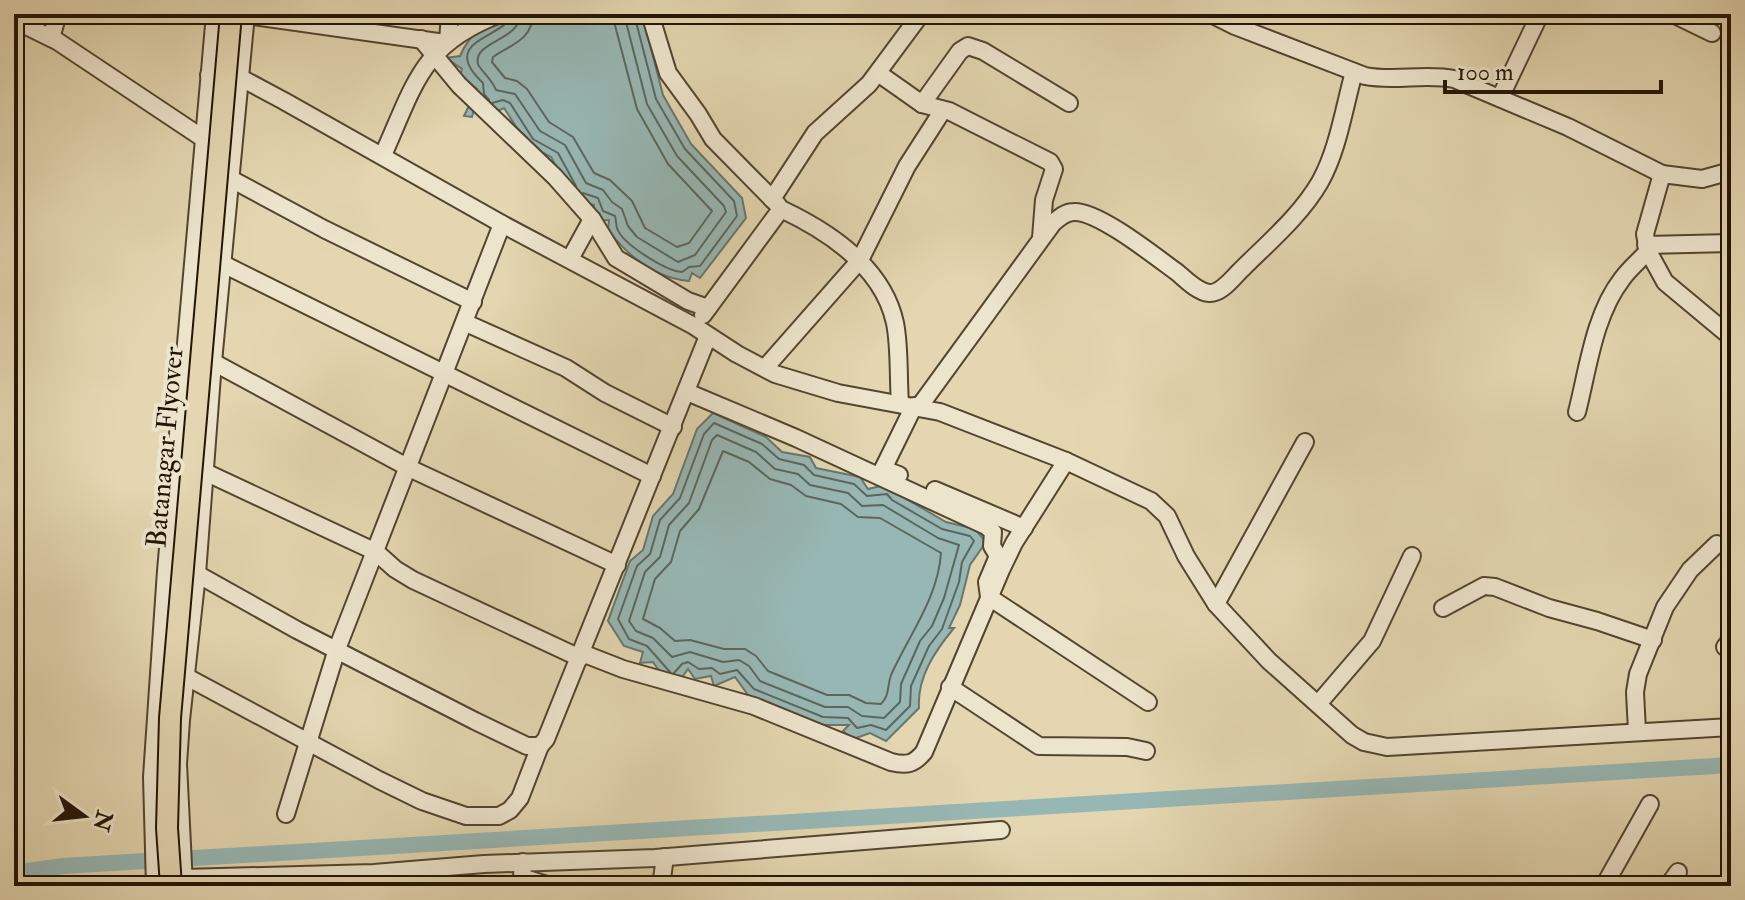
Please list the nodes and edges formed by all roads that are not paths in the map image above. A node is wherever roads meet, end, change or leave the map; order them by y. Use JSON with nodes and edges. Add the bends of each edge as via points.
{"nodes":[{"id":1,"x":58,"y":14,"type":"edge"},
{"id":2,"x":215,"y":14,"type":"edge"},
{"id":3,"x":231,"y":14,"type":"edge"},
{"id":4,"x":246,"y":14,"type":"edge"},
{"id":5,"x":450,"y":14,"type":"edge"},
{"id":6,"x":500,"y":14,"type":"edge"},
{"id":7,"x":650,"y":14,"type":"edge"},
{"id":8,"x":921,"y":14,"type":"edge"},
{"id":9,"x":1211,"y":14,"type":"edge"},
{"id":10,"x":1540,"y":14,"type":"edge"},
{"id":11,"x":1673,"y":14,"type":"edge"},
{"id":12,"x":14,"y":20,"type":"edge"},
{"id":13,"x":1712,"y":33,"type":"dead end"},
{"id":14,"x":51,"y":38,"type":"junction"},
{"id":15,"x":442,"y":46,"type":"junction"},
{"id":16,"x":1354,"y":72,"type":"junction"},
{"id":17,"x":878,"y":73,"type":"junction"},
{"id":18,"x":209,"y":75,"type":"junction"},
{"id":19,"x":241,"y":78,"type":"junction"},
{"id":20,"x":1500,"y":98,"type":"junction"},
{"id":21,"x":1069,"y":103,"type":"dead end"},
{"id":22,"x":922,"y":104,"type":"junction"},
{"id":23,"x":943,"y":110,"type":"junction"},
{"id":24,"x":204,"y":139,"type":"junction"},
{"id":25,"x":235,"y":140,"type":"junction"},
{"id":26,"x":383,"y":155,"type":"junction"},
{"id":27,"x":1731,"y":171,"type":"edge"},
{"id":28,"x":1662,"y":174,"type":"junction"},
{"id":29,"x":231,"y":179,"type":"junction"},
{"id":30,"x":776,"y":204,"type":"junction"},
{"id":31,"x":592,"y":219,"type":"junction"},
{"id":32,"x":502,"y":224,"type":"junction"},
{"id":33,"x":1041,"y":240,"type":"junction"},
{"id":34,"x":1731,"y":243,"type":"edge"},
{"id":35,"x":1647,"y":248,"type":"junction"},
{"id":36,"x":570,"y":259,"type":"junction"},
{"id":37,"x":860,"y":260,"type":"junction"},
{"id":38,"x":223,"y":264,"type":"junction"},
{"id":39,"x":473,"y":302,"type":"junction"},
{"id":40,"x":708,"y":308,"type":"junction"},
{"id":41,"x":466,"y":323,"type":"junction"},
{"id":42,"x":701,"y":331,"type":"junction"},
{"id":43,"x":1731,"y":337,"type":"edge"},
{"id":44,"x":213,"y":362,"type":"junction"},
{"id":45,"x":765,"y":368,"type":"junction"},
{"id":46,"x":445,"y":372,"type":"junction"},
{"id":47,"x":687,"y":392,"type":"junction"},
{"id":48,"x":911,"y":405,"type":"junction"},
{"id":49,"x":1577,"y":412,"type":"dead end"},
{"id":50,"x":673,"y":427,"type":"junction"},
{"id":51,"x":1305,"y":442,"type":"dead end"},
{"id":52,"x":1066,"y":461,"type":"junction"},
{"id":53,"x":409,"y":468,"type":"junction"},
{"id":54,"x":205,"y":472,"type":"junction"},
{"id":55,"x":652,"y":476,"type":"junction"},
{"id":56,"x":1024,"y":528,"type":"junction"},
{"id":57,"x":1717,"y":544,"type":"dead end"},
{"id":58,"x":376,"y":552,"type":"junction"},
{"id":59,"x":1412,"y":556,"type":"dead end"},
{"id":60,"x":617,"y":565,"type":"junction"},
{"id":61,"x":197,"y":574,"type":"junction"},
{"id":62,"x":989,"y":597,"type":"junction"},
{"id":63,"x":1216,"y":604,"type":"junction"},
{"id":64,"x":1443,"y":608,"type":"dead end"},
{"id":65,"x":1653,"y":640,"type":"junction"},
{"id":66,"x":337,"y":649,"type":"junction"},
{"id":67,"x":581,"y":656,"type":"junction"},
{"id":68,"x":185,"y":676,"type":"junction"},
{"id":69,"x":950,"y":687,"type":"junction"},
{"id":70,"x":1148,"y":702,"type":"dead end"},
{"id":71,"x":1318,"y":704,"type":"junction"},
{"id":72,"x":1731,"y":727,"type":"edge"},
{"id":73,"x":1637,"y":731,"type":"junction"},
{"id":74,"x":307,"y":742,"type":"junction"},
{"id":75,"x":540,"y":746,"type":"junction"},
{"id":76,"x":1146,"y":751,"type":"dead end"},
{"id":77,"x":1650,"y":804,"type":"dead end"},
{"id":78,"x":286,"y":814,"type":"dead end"},
{"id":79,"x":1001,"y":830,"type":"dead end"},
{"id":80,"x":665,"y":857,"type":"junction"},
{"id":81,"x":523,"y":862,"type":"junction"},
{"id":82,"x":1678,"y":872,"type":"dead end"},
{"id":83,"x":180,"y":881,"type":"edge"},
{"id":84,"x":155,"y":886,"type":"edge"},
{"id":85,"x":550,"y":886,"type":"edge"},
{"id":86,"x":661,"y":886,"type":"edge"},
{"id":87,"x":1604,"y":886,"type":"edge"},
{"id":88,"x":1668,"y":886,"type":"edge"}],
"edges":[{"from":1,"to":14,"type":"street"},
{"from":2,"to":18,"type":"street"},
{"from":3,"to":83,"type":"main road","name":"Batanagar Flyover","bridge":true,"via":[[170,718],[167,828]]},
{"from":4,"to":15,"type":"street"},
{"from":4,"to":19,"type":"street"},
{"from":5,"to":15,"type":"street"},
{"from":6,"to":15,"type":"street"},
{"from":7,"to":30,"type":"street","via":[[668,73],[713,139]]},
{"from":8,"to":17,"type":"street"},
{"from":9,"to":16,"type":"street"},
{"from":10,"to":20,"type":"street"},
{"from":11,"to":13,"type":"street"},
{"from":12,"to":14,"type":"street"},
{"from":14,"to":24,"type":"street"},
{"from":15,"to":26,"type":"street","via":[[422,71]]},
{"from":15,"to":31,"type":"street","via":[[459,85]]},
{"from":16,"to":20,"type":"street","via":[[1381,79],[1446,78]]},
{"from":16,"to":33,"type":"street","via":[[1320,182],[1272,240],[1215,292],[1203,291],[1142,246],[1083,213],[1063,215]]},
{"from":17,"to":22,"type":"street"},
{"from":17,"to":30,"type":"street","via":[[815,133]]},
{"from":18,"to":19,"type":"street"},
{"from":18,"to":24,"type":"street"},
{"from":19,"to":25,"type":"street"},
{"from":19,"to":26,"type":"street"},
{"from":20,"to":28,"type":"street"},
{"from":21,"to":22,"type":"street","via":[[968,46]]},
{"from":22,"to":23,"type":"street"},
{"from":23,"to":33,"type":"street","via":[[1053,165]]},
{"from":23,"to":37,"type":"street","via":[[907,166]]},
{"from":24,"to":25,"type":"street"},
{"from":24,"to":84,"type":"street","via":[[152,777]]},
{"from":25,"to":29,"type":"street"},
{"from":26,"to":32,"type":"street"},
{"from":27,"to":28,"type":"street","via":[[1702,179]]},
{"from":28,"to":35,"type":"street","via":[[1645,234]]},
{"from":29,"to":38,"type":"street"},
{"from":29,"to":39,"type":"street"},
{"from":30,"to":37,"type":"street"},
{"from":30,"to":40,"type":"street"},
{"from":31,"to":36,"type":"street"},
{"from":31,"to":40,"type":"street","via":[[616,258]]},
{"from":32,"to":36,"type":"street"},
{"from":32,"to":39,"type":"street"},
{"from":33,"to":48,"type":"street"},
{"from":34,"to":35,"type":"street"},
{"from":35,"to":43,"type":"street","via":[[1665,282]]},
{"from":35,"to":49,"type":"street","via":[[1609,300]]},
{"from":36,"to":42,"type":"street"},
{"from":37,"to":45,"type":"street"},
{"from":37,"to":48,"type":"street","via":[[892,310]]},
{"from":38,"to":44,"type":"street"},
{"from":38,"to":46,"type":"street"},
{"from":39,"to":41,"type":"street"},
{"from":40,"to":42,"type":"street"},
{"from":41,"to":46,"type":"street"},
{"from":41,"to":50,"type":"street","via":[[566,368]]},
{"from":42,"to":45,"type":"street"},
{"from":42,"to":47,"type":"street"},
{"from":44,"to":53,"type":"street"},
{"from":44,"to":54,"type":"street"},
{"from":45,"to":48,"type":"street","via":[[838,393]]},
{"from":46,"to":53,"type":"street"},
{"from":46,"to":55,"type":"street"},
{"from":47,"to":50,"type":"street"},
{"from":47,"to":62,"type":"street","via":[[990,529],[998,556],[987,582]]},
{"from":48,"to":52,"type":"street"},
{"from":48,"to":56,"type":"street","via":[[883,469]]},
{"from":50,"to":55,"type":"street"},
{"from":51,"to":63,"type":"street"},
{"from":52,"to":56,"type":"street"},
{"from":52,"to":63,"type":"street","via":[[1151,501],[1167,516]]},
{"from":53,"to":58,"type":"street"},
{"from":53,"to":60,"type":"street"},
{"from":54,"to":58,"type":"street"},
{"from":54,"to":61,"type":"street"},
{"from":55,"to":60,"type":"street"},
{"from":56,"to":62,"type":"street"},
{"from":57,"to":65,"type":"street","via":[[1673,593]]},
{"from":58,"to":66,"type":"street"},
{"from":58,"to":67,"type":"street","via":[[413,580]]},
{"from":59,"to":71,"type":"street","via":[[1372,641]]},
{"from":60,"to":67,"type":"street"},
{"from":61,"to":66,"type":"street"},
{"from":61,"to":68,"type":"street"},
{"from":62,"to":69,"type":"street"},
{"from":62,"to":70,"type":"street"},
{"from":63,"to":71,"type":"street"},
{"from":64,"to":65,"type":"street","via":[[1484,586],[1495,587]]},
{"from":65,"to":73,"type":"street","via":[[1636,683]]},
{"from":66,"to":74,"type":"street"},
{"from":66,"to":75,"type":"street","via":[[514,740]]},
{"from":67,"to":69,"type":"street","via":[[754,706],[905,765],[924,752]]},
{"from":67,"to":75,"type":"street"},
{"from":68,"to":74,"type":"street"},
{"from":68,"to":83,"type":"street","via":[[178,764]]},
{"from":69,"to":76,"type":"street","via":[[1039,746]]},
{"from":71,"to":73,"type":"street","via":[[1352,735],[1387,747]]},
{"from":72,"to":73,"type":"street"},
{"from":74,"to":75,"type":"street","via":[[422,801],[485,818],[510,810],[520,798]]},
{"from":74,"to":78,"type":"street"},
{"from":77,"to":87,"type":"street"},
{"from":79,"to":80,"type":"street"},
{"from":80,"to":81,"type":"street"},
{"from":80,"to":86,"type":"street"},
{"from":81,"to":83,"type":"street"},
{"from":81,"to":85,"type":"street","via":[[522,877]]},
{"from":82,"to":88,"type":"street"}]}
